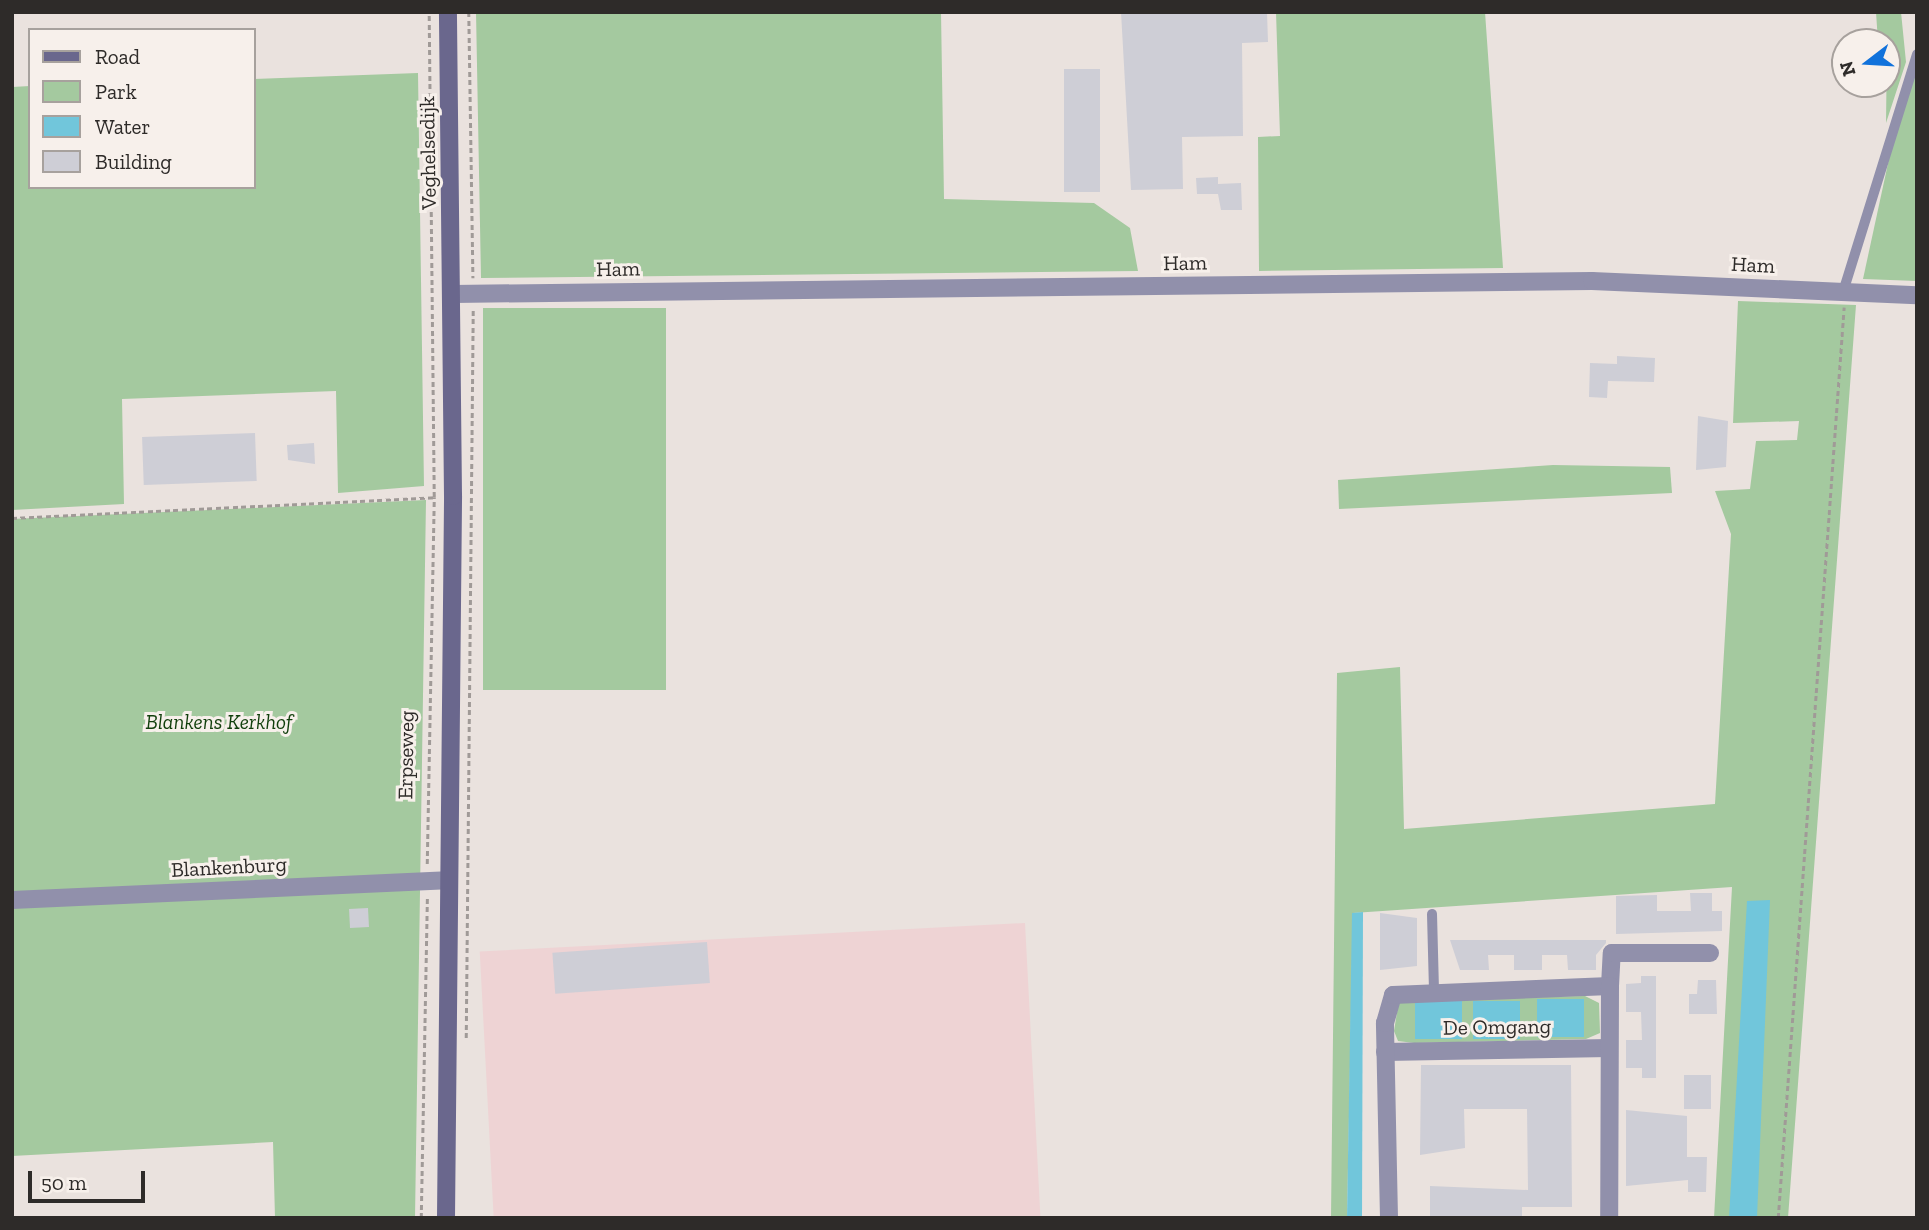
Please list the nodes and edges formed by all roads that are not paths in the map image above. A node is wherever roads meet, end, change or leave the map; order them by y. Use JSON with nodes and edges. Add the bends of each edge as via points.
{"nodes":[{"id":1,"x":448,"y":12,"type":"edge"},
{"id":2,"x":1917,"y":54,"type":"edge"},
{"id":3,"x":1843,"y":292,"type":"junction"},
{"id":4,"x":453,"y":294,"type":"junction"},
{"id":5,"x":1917,"y":295,"type":"edge"},
{"id":6,"x":447,"y":880,"type":"junction"},
{"id":7,"x":12,"y":900,"type":"edge"},
{"id":8,"x":1433,"y":914,"type":"dead end"},
{"id":9,"x":1710,"y":953,"type":"dead end"},
{"id":10,"x":1610,"y":986,"type":"junction"},
{"id":11,"x":1434,"y":990,"type":"junction"},
{"id":12,"x":1609,"y":1048,"type":"junction"},
{"id":13,"x":1385,"y":1052,"type":"junction"},
{"id":14,"x":443,"y":1187,"type":"junction"},
{"id":15,"x":438,"y":1218,"type":"edge"},
{"id":16,"x":446,"y":1218,"type":"edge"},
{"id":17,"x":1389,"y":1218,"type":"edge"},
{"id":18,"x":1609,"y":1218,"type":"edge"}],
"edges":[{"from":1,"to":4,"type":"main road","name":"Veghelsedijk"},
{"from":2,"to":3,"type":"lane"},
{"from":3,"to":4,"type":"street","name":"Ham","via":[[1592,281]]},
{"from":3,"to":5,"type":"street","name":"Ham"},
{"from":4,"to":6,"type":"main road","name":"Erpseweg"},
{"from":6,"to":7,"type":"street","name":"Blankenburg"},
{"from":6,"to":14,"type":"main road","name":"Erpseweg"},
{"from":8,"to":11,"type":"lane","name":"De Omgang"},
{"from":9,"to":10,"type":"street","via":[[1612,953]]},
{"from":10,"to":11,"type":"street","name":"De Omgang"},
{"from":10,"to":12,"type":"street"},
{"from":11,"to":13,"type":"street","name":"De Omgang","via":[[1393,995],[1386,1004]]},
{"from":12,"to":13,"type":"street","name":"De Omgang"},
{"from":12,"to":18,"type":"street"},
{"from":13,"to":17,"type":"street","name":"De Omgang"},
{"from":14,"to":15,"type":"main road","name":"Erpseweg"},
{"from":14,"to":16,"type":"main road","name":"Erpseweg"}]}
